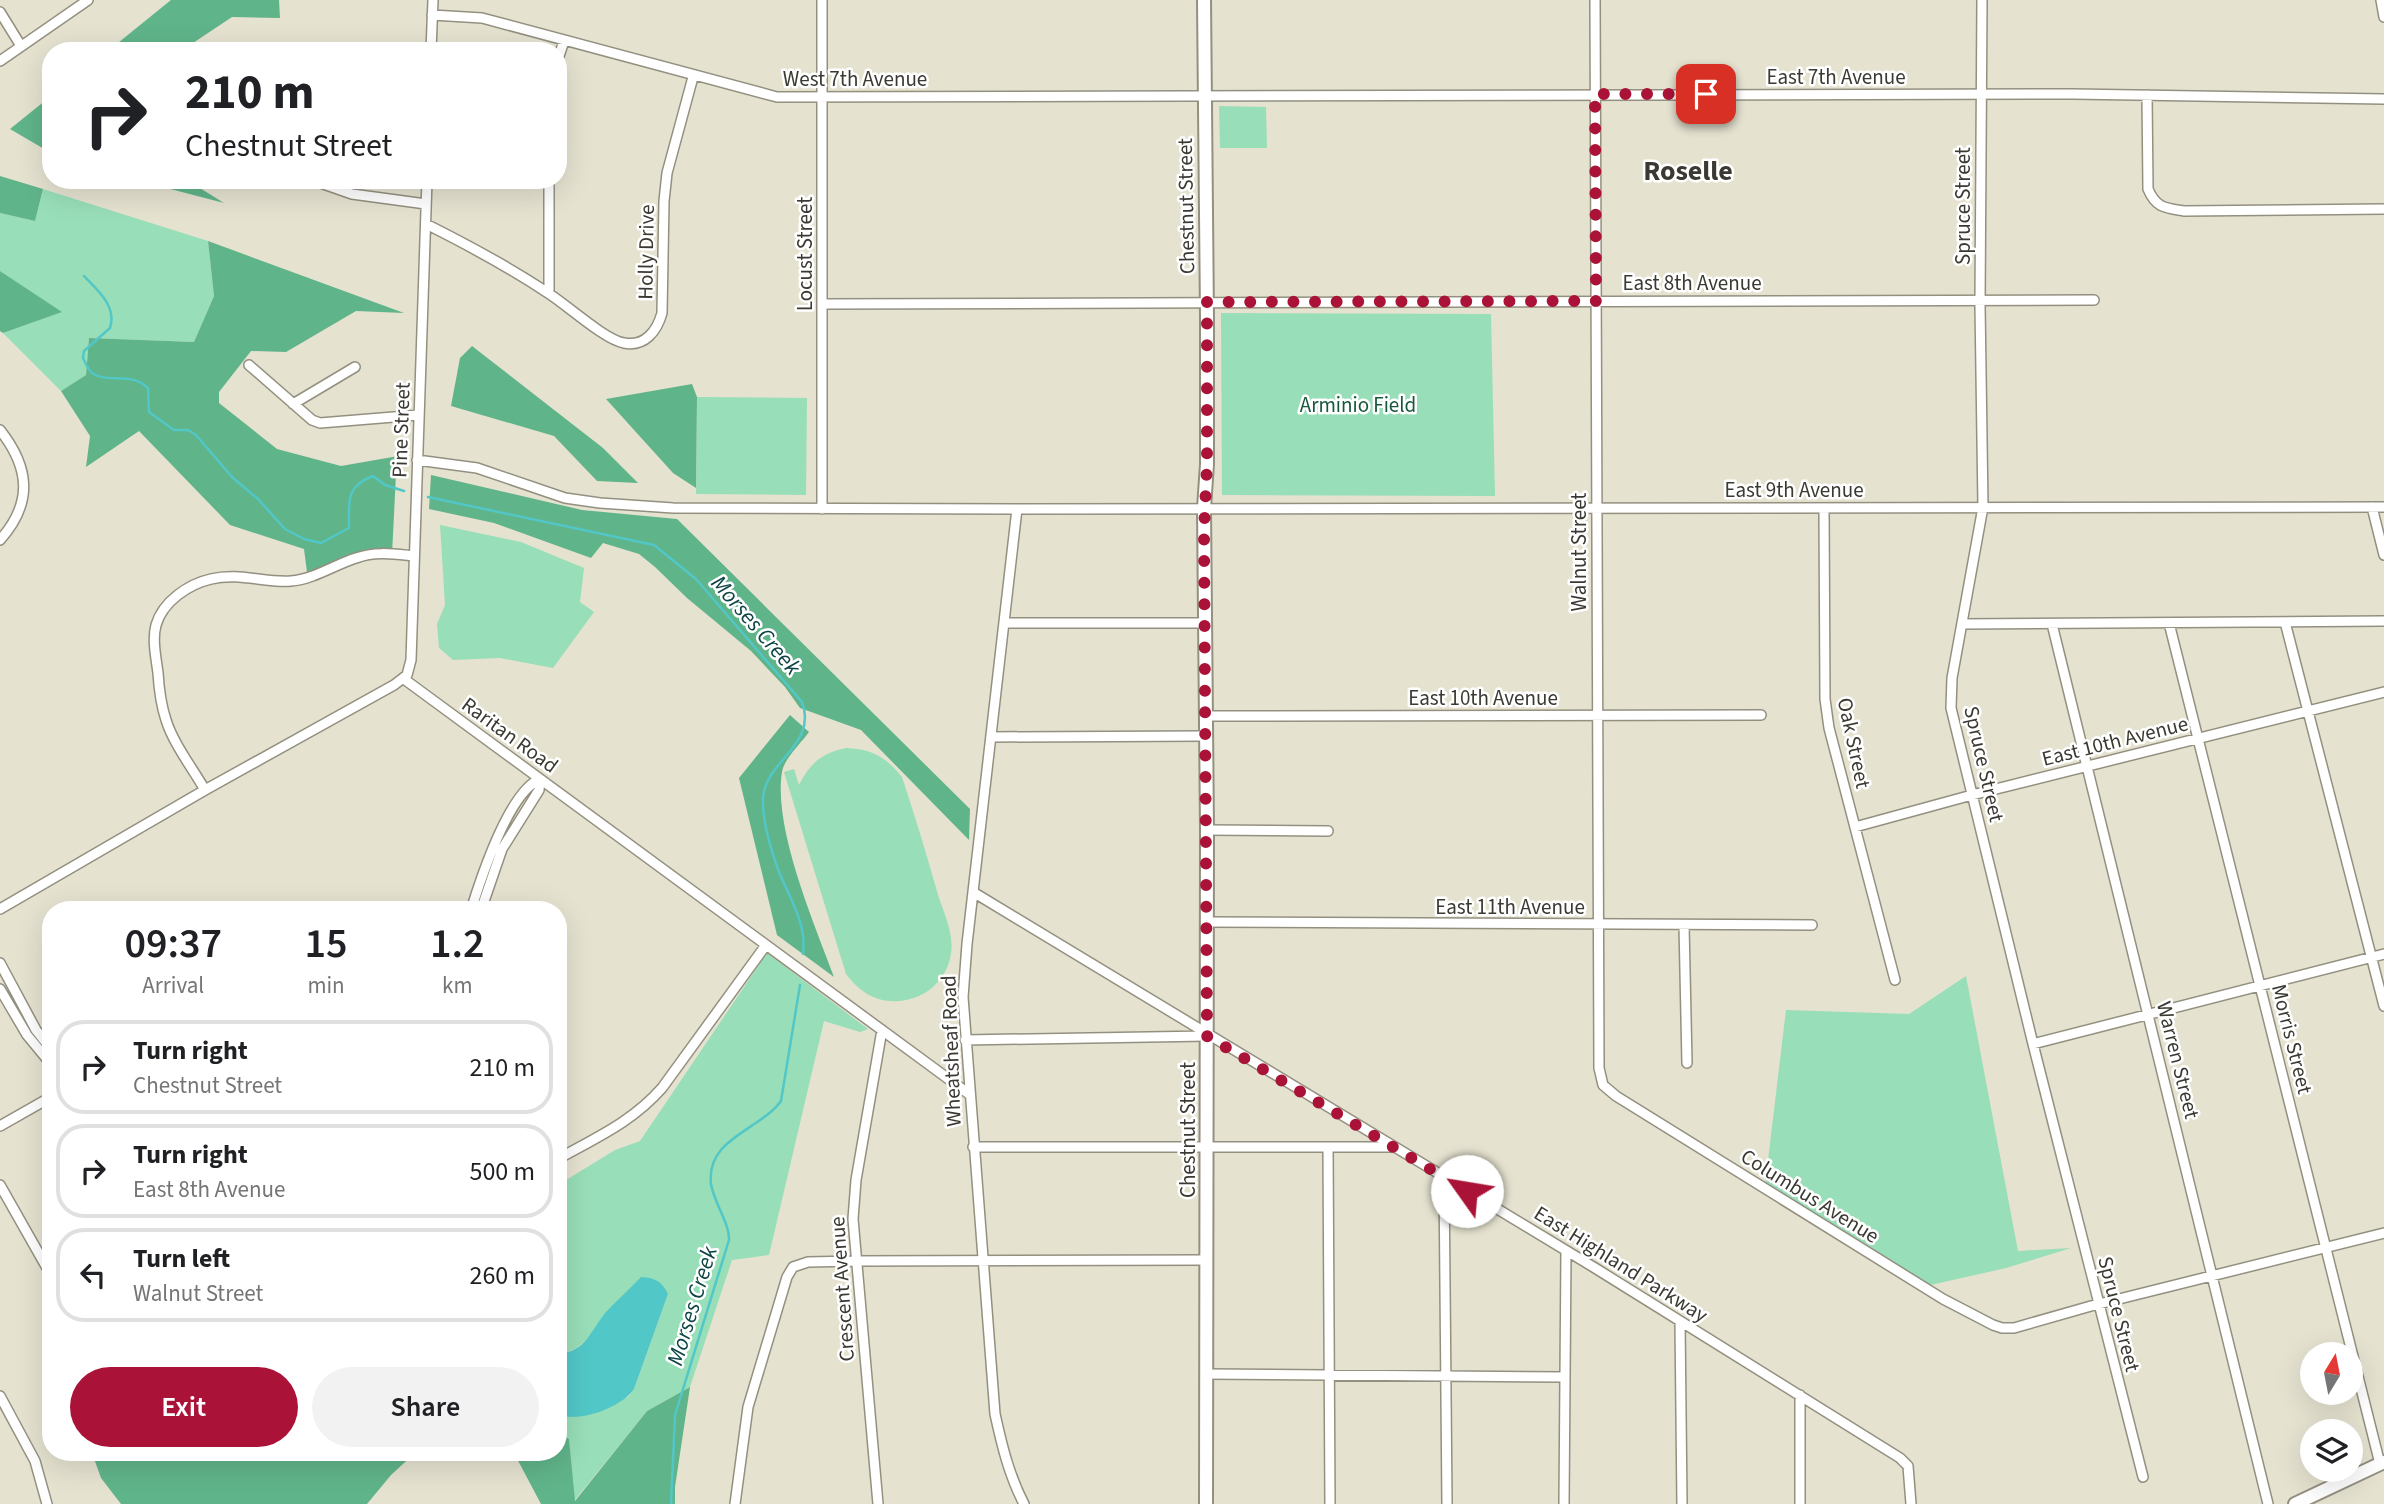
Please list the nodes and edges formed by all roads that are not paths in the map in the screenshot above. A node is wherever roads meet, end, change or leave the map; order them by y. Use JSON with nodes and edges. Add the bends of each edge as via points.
{"nodes":[{"id":1,"x":88,"y":0,"type":"edge"},
{"id":2,"x":433,"y":0,"type":"edge"},
{"id":3,"x":822,"y":0,"type":"edge"},
{"id":4,"x":1204,"y":0,"type":"edge"},
{"id":5,"x":1595,"y":0,"type":"edge"},
{"id":6,"x":1982,"y":0,"type":"edge"},
{"id":7,"x":2381,"y":0,"type":"edge"},
{"id":8,"x":0,"y":12,"type":"edge"},
{"id":9,"x":432,"y":15,"type":"junction"},
{"id":10,"x":2384,"y":17,"type":"edge"},
{"id":11,"x":564,"y":41,"type":"joint"},
{"id":12,"x":431,"y":42,"type":"edge"},
{"id":13,"x":21,"y":46,"type":"junction"},
{"id":14,"x":0,"y":61,"type":"edge"},
{"id":15,"x":693,"y":76,"type":"junction"},
{"id":16,"x":1595,"y":94,"type":"junction"},
{"id":17,"x":1204,"y":95,"type":"junction"},
{"id":18,"x":1982,"y":95,"type":"junction"},
{"id":19,"x":2147,"y":95,"type":"junction"},
{"id":20,"x":822,"y":96,"type":"junction"},
{"id":21,"x":2384,"y":99,"type":"edge"},
{"id":22,"x":338,"y":189,"type":"edge"},
{"id":23,"x":427,"y":189,"type":"edge"},
{"id":24,"x":549,"y":189,"type":"edge"},
{"id":25,"x":426,"y":204,"type":"junction"},
{"id":26,"x":2384,"y":209,"type":"edge"},
{"id":27,"x":426,"y":224,"type":"junction"},
{"id":28,"x":549,"y":293,"type":"junction"},
{"id":29,"x":2094,"y":300,"type":"dead end"},
{"id":30,"x":1596,"y":301,"type":"junction"},
{"id":31,"x":1980,"y":301,"type":"junction"},
{"id":32,"x":1207,"y":302,"type":"junction"},
{"id":33,"x":822,"y":304,"type":"junction"},
{"id":34,"x":249,"y":365,"type":"dead end"},
{"id":35,"x":355,"y":367,"type":"dead end"},
{"id":36,"x":293,"y":404,"type":"junction"},
{"id":37,"x":418,"y":415,"type":"junction"},
{"id":38,"x":0,"y":430,"type":"edge"},
{"id":39,"x":417,"y":460,"type":"junction"},
{"id":40,"x":1983,"y":507,"type":"junction"},
{"id":41,"x":2372,"y":507,"type":"junction"},
{"id":42,"x":2384,"y":507,"type":"edge"},
{"id":43,"x":1204,"y":508,"type":"junction"},
{"id":44,"x":1596,"y":508,"type":"junction"},
{"id":45,"x":1824,"y":508,"type":"junction"},
{"id":46,"x":822,"y":509,"type":"junction"},
{"id":47,"x":1017,"y":509,"type":"junction"},
{"id":48,"x":0,"y":540,"type":"edge"},
{"id":49,"x":2384,"y":555,"type":"edge"},
{"id":50,"x":414,"y":556,"type":"junction"},
{"id":51,"x":2384,"y":621,"type":"edge"},
{"id":52,"x":2286,"y":622,"type":"junction"},
{"id":53,"x":1003,"y":623,"type":"junction"},
{"id":54,"x":1205,"y":623,"type":"junction"},
{"id":55,"x":2169,"y":623,"type":"junction"},
{"id":56,"x":1962,"y":624,"type":"junction"},
{"id":57,"x":2052,"y":624,"type":"junction"},
{"id":58,"x":404,"y":679,"type":"junction"},
{"id":59,"x":2384,"y":692,"type":"edge"},
{"id":60,"x":2309,"y":711,"type":"junction"},
{"id":61,"x":1597,"y":715,"type":"junction"},
{"id":62,"x":1761,"y":715,"type":"dead end"},
{"id":63,"x":1205,"y":716,"type":"junction"},
{"id":64,"x":1205,"y":736,"type":"junction"},
{"id":65,"x":991,"y":737,"type":"junction"},
{"id":66,"x":2198,"y":738,"type":"junction"},
{"id":67,"x":2087,"y":766,"type":"junction"},
{"id":68,"x":540,"y":779,"type":"junction"},
{"id":69,"x":205,"y":790,"type":"junction"},
{"id":70,"x":1972,"y":794,"type":"junction"},
{"id":71,"x":1854,"y":827,"type":"junction"},
{"id":72,"x":1207,"y":830,"type":"junction"},
{"id":73,"x":1328,"y":831,"type":"dead end"},
{"id":74,"x":973,"y":892,"type":"junction"},
{"id":75,"x":474,"y":901,"type":"edge"},
{"id":76,"x":484,"y":901,"type":"edge"},
{"id":77,"x":0,"y":909,"type":"edge"},
{"id":78,"x":1207,"y":922,"type":"junction"},
{"id":79,"x":1598,"y":925,"type":"junction"},
{"id":80,"x":1684,"y":925,"type":"junction"},
{"id":81,"x":1812,"y":925,"type":"dead end"},
{"id":82,"x":766,"y":945,"type":"junction"},
{"id":83,"x":2384,"y":954,"type":"edge"},
{"id":84,"x":2372,"y":957,"type":"junction"},
{"id":85,"x":2,"y":971,"type":"edge"},
{"id":86,"x":1895,"y":980,"type":"dead end"},
{"id":87,"x":2260,"y":986,"type":"junction"},
{"id":88,"x":0,"y":989,"type":"edge"},
{"id":89,"x":2384,"y":1006,"type":"edge"},
{"id":90,"x":2149,"y":1015,"type":"junction"},
{"id":91,"x":882,"y":1030,"type":"junction"},
{"id":92,"x":1207,"y":1036,"type":"junction"},
{"id":93,"x":42,"y":1038,"type":"edge"},
{"id":94,"x":965,"y":1040,"type":"junction"},
{"id":95,"x":2033,"y":1044,"type":"junction"},
{"id":96,"x":42,"y":1053,"type":"edge"},
{"id":97,"x":1687,"y":1063,"type":"dead end"},
{"id":98,"x":969,"y":1094,"type":"junction"},
{"id":99,"x":1616,"y":1096,"type":"joint"},
{"id":100,"x":42,"y":1102,"type":"edge"},
{"id":101,"x":0,"y":1126,"type":"edge"},
{"id":102,"x":973,"y":1147,"type":"junction"},
{"id":103,"x":1206,"y":1147,"type":"junction"},
{"id":104,"x":1328,"y":1147,"type":"junction"},
{"id":105,"x":1395,"y":1147,"type":"junction"},
{"id":106,"x":567,"y":1153,"type":"edge"},
{"id":107,"x":1444,"y":1177,"type":"junction"},
{"id":108,"x":0,"y":1185,"type":"edge"},
{"id":109,"x":2384,"y":1233,"type":"edge"},
{"id":110,"x":2326,"y":1247,"type":"junction"},
{"id":111,"x":1566,"y":1251,"type":"junction"},
{"id":112,"x":42,"y":1259,"type":"edge"},
{"id":113,"x":982,"y":1260,"type":"junction"},
{"id":114,"x":1207,"y":1260,"type":"junction"},
{"id":115,"x":856,"y":1261,"type":"junction"},
{"id":116,"x":2212,"y":1276,"type":"junction"},
{"id":117,"x":2099,"y":1304,"type":"junction"},
{"id":118,"x":1680,"y":1321,"type":"junction"},
{"id":119,"x":1206,"y":1374,"type":"junction"},
{"id":120,"x":1329,"y":1375,"type":"junction"},
{"id":121,"x":1445,"y":1375,"type":"junction"},
{"id":122,"x":1565,"y":1377,"type":"junction"},
{"id":123,"x":1800,"y":1395,"type":"junction"},
{"id":124,"x":0,"y":1396,"type":"edge"},
{"id":125,"x":2382,"y":1463,"type":"edge"},
{"id":126,"x":2143,"y":1477,"type":"dead end"},
{"id":127,"x":47,"y":1504,"type":"edge"},
{"id":128,"x":735,"y":1504,"type":"edge"},
{"id":129,"x":878,"y":1504,"type":"edge"},
{"id":130,"x":1024,"y":1504,"type":"edge"},
{"id":131,"x":1206,"y":1504,"type":"edge"},
{"id":132,"x":1330,"y":1504,"type":"edge"},
{"id":133,"x":1447,"y":1504,"type":"edge"},
{"id":134,"x":1564,"y":1504,"type":"edge"},
{"id":135,"x":1682,"y":1504,"type":"edge"},
{"id":136,"x":1800,"y":1504,"type":"edge"},
{"id":137,"x":1911,"y":1504,"type":"edge"},
{"id":138,"x":2268,"y":1504,"type":"edge"},
{"id":139,"x":2295,"y":1504,"type":"edge"}],
"edges":[{"from":1,"to":13,"type":"street"},
{"from":2,"to":9,"type":"street"},
{"from":3,"to":20,"type":"street","name":"Locust Street"},
{"from":4,"to":17,"type":"street","name":"Chestnut Street"},
{"from":5,"to":16,"type":"street","name":"Walnut Street"},
{"from":6,"to":18,"type":"street","name":"Spruce Street"},
{"from":7,"to":10,"type":"street"},
{"from":8,"to":13,"type":"street"},
{"from":9,"to":11,"type":"street","name":"West 7th Avenue","via":[[482,18]]},
{"from":9,"to":12,"type":"street"},
{"from":11,"to":15,"type":"street","name":"West 7th Avenue"},
{"from":13,"to":14,"type":"street"},
{"from":15,"to":20,"type":"street","name":"West 7th Avenue","via":[[770,97]]},
{"from":15,"to":28,"type":"street","name":"Holly Drive","via":[[667,173],[662,313],[653,333],[638,343],[617,341]]},
{"from":16,"to":17,"type":"street","name":"East 7th Avenue"},
{"from":16,"to":18,"type":"street","name":"East 7th Avenue"},
{"from":16,"to":30,"type":"street","name":"Walnut Street"},
{"from":17,"to":20,"type":"street","name":"West 7th Avenue"},
{"from":17,"to":32,"type":"street","name":"Chestnut Street"},
{"from":18,"to":19,"type":"street","name":"East 7th Avenue"},
{"from":18,"to":31,"type":"street","name":"Spruce Street"},
{"from":19,"to":21,"type":"street","name":"East 7th Avenue"},
{"from":19,"to":26,"type":"street","via":[[2148,188],[2153,200],[2166,208]]},
{"from":20,"to":33,"type":"street","name":"Locust Street"},
{"from":22,"to":25,"type":"street"},
{"from":23,"to":25,"type":"street","name":"Pine Street"},
{"from":24,"to":28,"type":"street"},
{"from":25,"to":27,"type":"street","name":"Pine Street"},
{"from":27,"to":28,"type":"street","name":"Holly Drive"},
{"from":27,"to":37,"type":"street","name":"Pine Street"},
{"from":29,"to":31,"type":"street","name":"East 8th Avenue"},
{"from":30,"to":31,"type":"street","name":"East 8th Avenue"},
{"from":30,"to":32,"type":"street","name":"East 8th Avenue"},
{"from":30,"to":44,"type":"street","name":"Walnut Street"},
{"from":31,"to":40,"type":"street","name":"Spruce Street"},
{"from":32,"to":33,"type":"street","name":"East 8th Avenue"},
{"from":32,"to":43,"type":"street","name":"Chestnut Street"},
{"from":33,"to":46,"type":"street","name":"Locust Street"},
{"from":34,"to":36,"type":"street"},
{"from":35,"to":36,"type":"street"},
{"from":36,"to":37,"type":"street","via":[[320,423]]},
{"from":37,"to":39,"type":"street","name":"Pine Street"},
{"from":38,"to":48,"type":"street","via":[[20,462],[24,485],[18,515]]},
{"from":39,"to":46,"type":"street","name":"East 9th Avenue","via":[[466,465],[565,498],[600,503]]},
{"from":39,"to":50,"type":"street","name":"Pine Street"},
{"from":40,"to":41,"type":"street","name":"East 9th Avenue"},
{"from":40,"to":45,"type":"street","name":"East 9th Avenue"},
{"from":40,"to":56,"type":"street","name":"Spruce Street"},
{"from":41,"to":42,"type":"street","name":"East 9th Avenue"},
{"from":41,"to":49,"type":"street"},
{"from":43,"to":44,"type":"street","name":"East 9th Avenue"},
{"from":43,"to":47,"type":"street","name":"East 9th Avenue"},
{"from":43,"to":54,"type":"street","name":"Chestnut Street"},
{"from":44,"to":45,"type":"street","name":"East 9th Avenue"},
{"from":44,"to":61,"type":"street","name":"Walnut Street"},
{"from":45,"to":71,"type":"street","name":"Oak Street","via":[[1825,699]]},
{"from":46,"to":47,"type":"street","name":"East 9th Avenue"},
{"from":47,"to":53,"type":"street","name":"Wheatsheaf Road"},
{"from":50,"to":58,"type":"street","name":"Pine Street","via":[[411,660]]},
{"from":50,"to":69,"type":"street","via":[[380,552],[288,582],[237,576],[212,579],[179,594],[156,624],[161,701],[166,723]]},
{"from":51,"to":52,"type":"street"},
{"from":52,"to":55,"type":"street"},
{"from":52,"to":60,"type":"street"},
{"from":53,"to":54,"type":"street"},
{"from":53,"to":65,"type":"street","name":"Wheatsheaf Road"},
{"from":54,"to":63,"type":"street","name":"Chestnut Street"},
{"from":55,"to":57,"type":"street"},
{"from":55,"to":66,"type":"street","name":"Morris Street"},
{"from":56,"to":57,"type":"street"},
{"from":56,"to":70,"type":"street","name":"Spruce Street","via":[[1951,708]]},
{"from":57,"to":67,"type":"street","name":"Warren Street"},
{"from":58,"to":68,"type":"street","name":"Raritan Road"},
{"from":58,"to":69,"type":"street"},
{"from":59,"to":60,"type":"street","name":"East 10th Avenue"},
{"from":60,"to":66,"type":"street","name":"East 10th Avenue"},
{"from":60,"to":84,"type":"street"},
{"from":61,"to":62,"type":"street","name":"East 10th Avenue"},
{"from":61,"to":63,"type":"street","name":"East 10th Avenue"},
{"from":61,"to":79,"type":"street","name":"Walnut Street"},
{"from":63,"to":64,"type":"street","name":"Chestnut Street"},
{"from":64,"to":65,"type":"street"},
{"from":64,"to":72,"type":"street","name":"Chestnut Street"},
{"from":65,"to":74,"type":"street","name":"Wheatsheaf Road"},
{"from":66,"to":67,"type":"street","name":"East 10th Avenue"},
{"from":66,"to":87,"type":"street","name":"Morris Street"},
{"from":67,"to":70,"type":"street","name":"East 10th Avenue"},
{"from":67,"to":90,"type":"street","name":"Warren Street"},
{"from":68,"to":75,"type":"street","via":[[531,783],[495,844]]},
{"from":68,"to":76,"type":"street","via":[[539,789],[502,849]]},
{"from":68,"to":82,"type":"street","name":"Raritan Road"},
{"from":69,"to":77,"type":"street"},
{"from":70,"to":71,"type":"street","name":"East 10th Avenue"},
{"from":70,"to":95,"type":"street","name":"Spruce Street"},
{"from":71,"to":86,"type":"street","name":"Oak Street"},
{"from":72,"to":73,"type":"street"},
{"from":72,"to":78,"type":"street","name":"Chestnut Street"},
{"from":74,"to":92,"type":"street","name":"East Highland Parkway"},
{"from":74,"to":94,"type":"street","name":"Wheatsheaf Road","via":[[962,997]]},
{"from":78,"to":79,"type":"street","name":"East 11th Avenue"},
{"from":78,"to":92,"type":"street","name":"Chestnut Street"},
{"from":79,"to":80,"type":"street","name":"East 11th Avenue"},
{"from":79,"to":99,"type":"street","name":"Walnut Street","via":[[1599,1068],[1602,1085]]},
{"from":80,"to":81,"type":"street","name":"East 11th Avenue"},
{"from":80,"to":97,"type":"street"},
{"from":82,"to":91,"type":"street","name":"Raritan Road"},
{"from":82,"to":106,"type":"street","via":[[648,1105]]},
{"from":83,"to":84,"type":"street"},
{"from":84,"to":87,"type":"street"},
{"from":84,"to":89,"type":"street"},
{"from":85,"to":93,"type":"street"},
{"from":87,"to":90,"type":"street"},
{"from":87,"to":110,"type":"street","name":"Morris Street"},
{"from":88,"to":96,"type":"street"},
{"from":90,"to":95,"type":"street"},
{"from":90,"to":116,"type":"street","name":"Warren Street"},
{"from":91,"to":98,"type":"street","name":"Raritan Road"},
{"from":91,"to":115,"type":"street","name":"Crescent Avenue","via":[[856,1180]]},
{"from":92,"to":94,"type":"street"},
{"from":92,"to":103,"type":"street","name":"Chestnut Street"},
{"from":92,"to":105,"type":"street","name":"East Highland Parkway"},
{"from":94,"to":98,"type":"street","name":"Wheatsheaf Road"},
{"from":95,"to":117,"type":"street","name":"Spruce Street"},
{"from":98,"to":102,"type":"street","name":"Wheatsheaf Road"},
{"from":99,"to":117,"type":"street","name":"Columbus Avenue","via":[[1943,1299],[1988,1322],[2014,1328]]},
{"from":100,"to":101,"type":"street"},
{"from":102,"to":103,"type":"street"},
{"from":102,"to":113,"type":"street","name":"Wheatsheaf Road"},
{"from":103,"to":104,"type":"street"},
{"from":103,"to":114,"type":"street","name":"Chestnut Street"},
{"from":104,"to":105,"type":"street"},
{"from":104,"to":120,"type":"street"},
{"from":105,"to":107,"type":"street","name":"East Highland Parkway"},
{"from":107,"to":111,"type":"street","name":"East Highland Parkway"},
{"from":107,"to":121,"type":"street"},
{"from":108,"to":112,"type":"street"},
{"from":109,"to":110,"type":"street"},
{"from":110,"to":116,"type":"street"},
{"from":110,"to":125,"type":"street","name":"Morris Street"},
{"from":111,"to":118,"type":"street","name":"East Highland Parkway"},
{"from":111,"to":122,"type":"street"},
{"from":113,"to":114,"type":"street"},
{"from":113,"to":115,"type":"street"},
{"from":113,"to":130,"type":"street","name":"Wheatsheaf Road","via":[[995,1414],[1002,1450]]},
{"from":114,"to":119,"type":"street","name":"Chestnut Street"},
{"from":115,"to":128,"type":"street","via":[[808,1262],[793,1267],[787,1277],[748,1407]]},
{"from":115,"to":129,"type":"street","name":"Crescent Avenue"},
{"from":116,"to":117,"type":"street"},
{"from":116,"to":138,"type":"street","name":"Warren Street"},
{"from":117,"to":126,"type":"street","name":"Spruce Street"},
{"from":118,"to":123,"type":"street","name":"East Highland Parkway"},
{"from":118,"to":135,"type":"street"},
{"from":119,"to":120,"type":"street"},
{"from":119,"to":131,"type":"street","name":"Chestnut Street"},
{"from":120,"to":121,"type":"street"},
{"from":120,"to":132,"type":"street"},
{"from":121,"to":122,"type":"street"},
{"from":121,"to":133,"type":"street"},
{"from":122,"to":134,"type":"street"},
{"from":123,"to":136,"type":"street"},
{"from":123,"to":137,"type":"street","name":"East Highland Parkway","via":[[1900,1458],[1908,1466]]},
{"from":124,"to":127,"type":"street","via":[[35,1461]]},
{"from":125,"to":139,"type":"street"}]}
